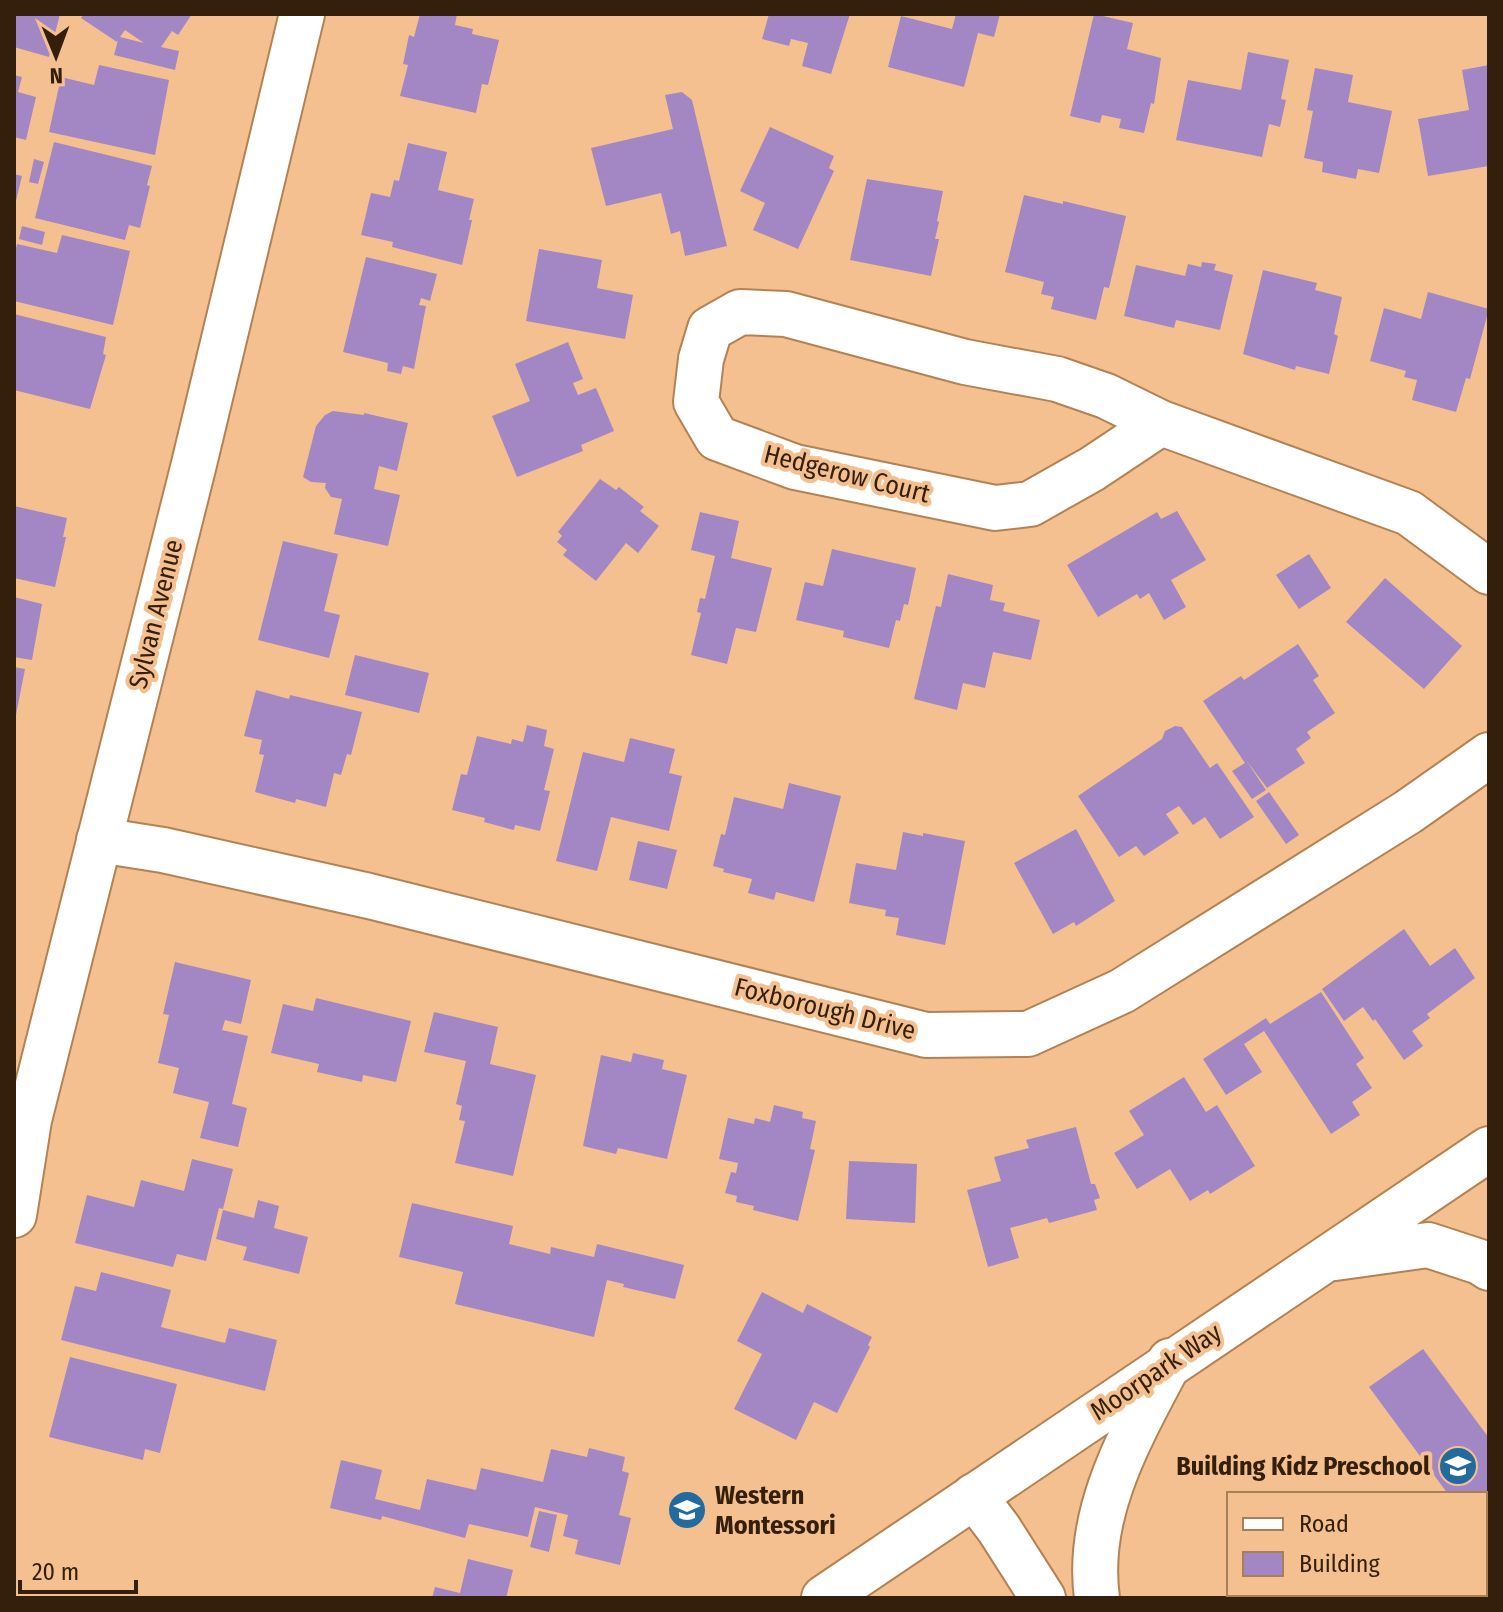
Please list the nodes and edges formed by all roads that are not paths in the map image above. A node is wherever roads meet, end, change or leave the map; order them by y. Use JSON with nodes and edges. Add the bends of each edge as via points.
{"nodes":[{"id":1,"x":302,"y":14,"type":"edge"},
{"id":2,"x":1161,"y":423,"type":"junction"},
{"id":3,"x":1489,"y":572,"type":"edge"},
{"id":4,"x":1489,"y":755,"type":"edge"},
{"id":5,"x":99,"y":840,"type":"junction"},
{"id":6,"x":1488,"y":1151,"type":"edge"},
{"id":7,"x":14,"y":1215,"type":"edge"},
{"id":8,"x":1324,"y":1259,"type":"junction"},
{"id":9,"x":1489,"y":1268,"type":"edge"},
{"id":10,"x":1170,"y":1361,"type":"junction"},
{"id":11,"x":974,"y":1496,"type":"junction"},
{"id":12,"x":824,"y":1598,"type":"edge"},
{"id":13,"x":1043,"y":1598,"type":"edge"},
{"id":14,"x":1097,"y":1598,"type":"edge"}],
"edges":[{"from":1,"to":5,"type":"main road","name":"Sylvan Avenue"},
{"from":2,"to":2,"type":"main road","name":"Hedgerow Court","via":[[1057,379],[965,362],[786,314],[740,312],[710,329],[696,402],[717,438],[795,467],[995,508],[1030,504]]},
{"from":2,"to":3,"type":"main road","name":"Hedgerow Court","via":[[1409,513]]},
{"from":4,"to":5,"type":"main road","name":"Foxborough Drive","via":[[1408,812],[1122,991],[1028,1034],[926,1035],[369,896]]},
{"from":5,"to":7,"type":"main road","name":"Sylvan Avenue","via":[[29,1120]]},
{"from":6,"to":8,"type":"main road","name":"Moorpark Way"},
{"from":8,"to":9,"type":"main road","via":[[1428,1245]]},
{"from":8,"to":10,"type":"main road","name":"Moorpark Way"},
{"from":10,"to":11,"type":"main road","name":"Moorpark Way"},
{"from":10,"to":14,"type":"main road","via":[[1121,1455],[1102,1513]]},
{"from":11,"to":12,"type":"main road","name":"Moorpark Way"},
{"from":11,"to":13,"type":"main road"}]}
